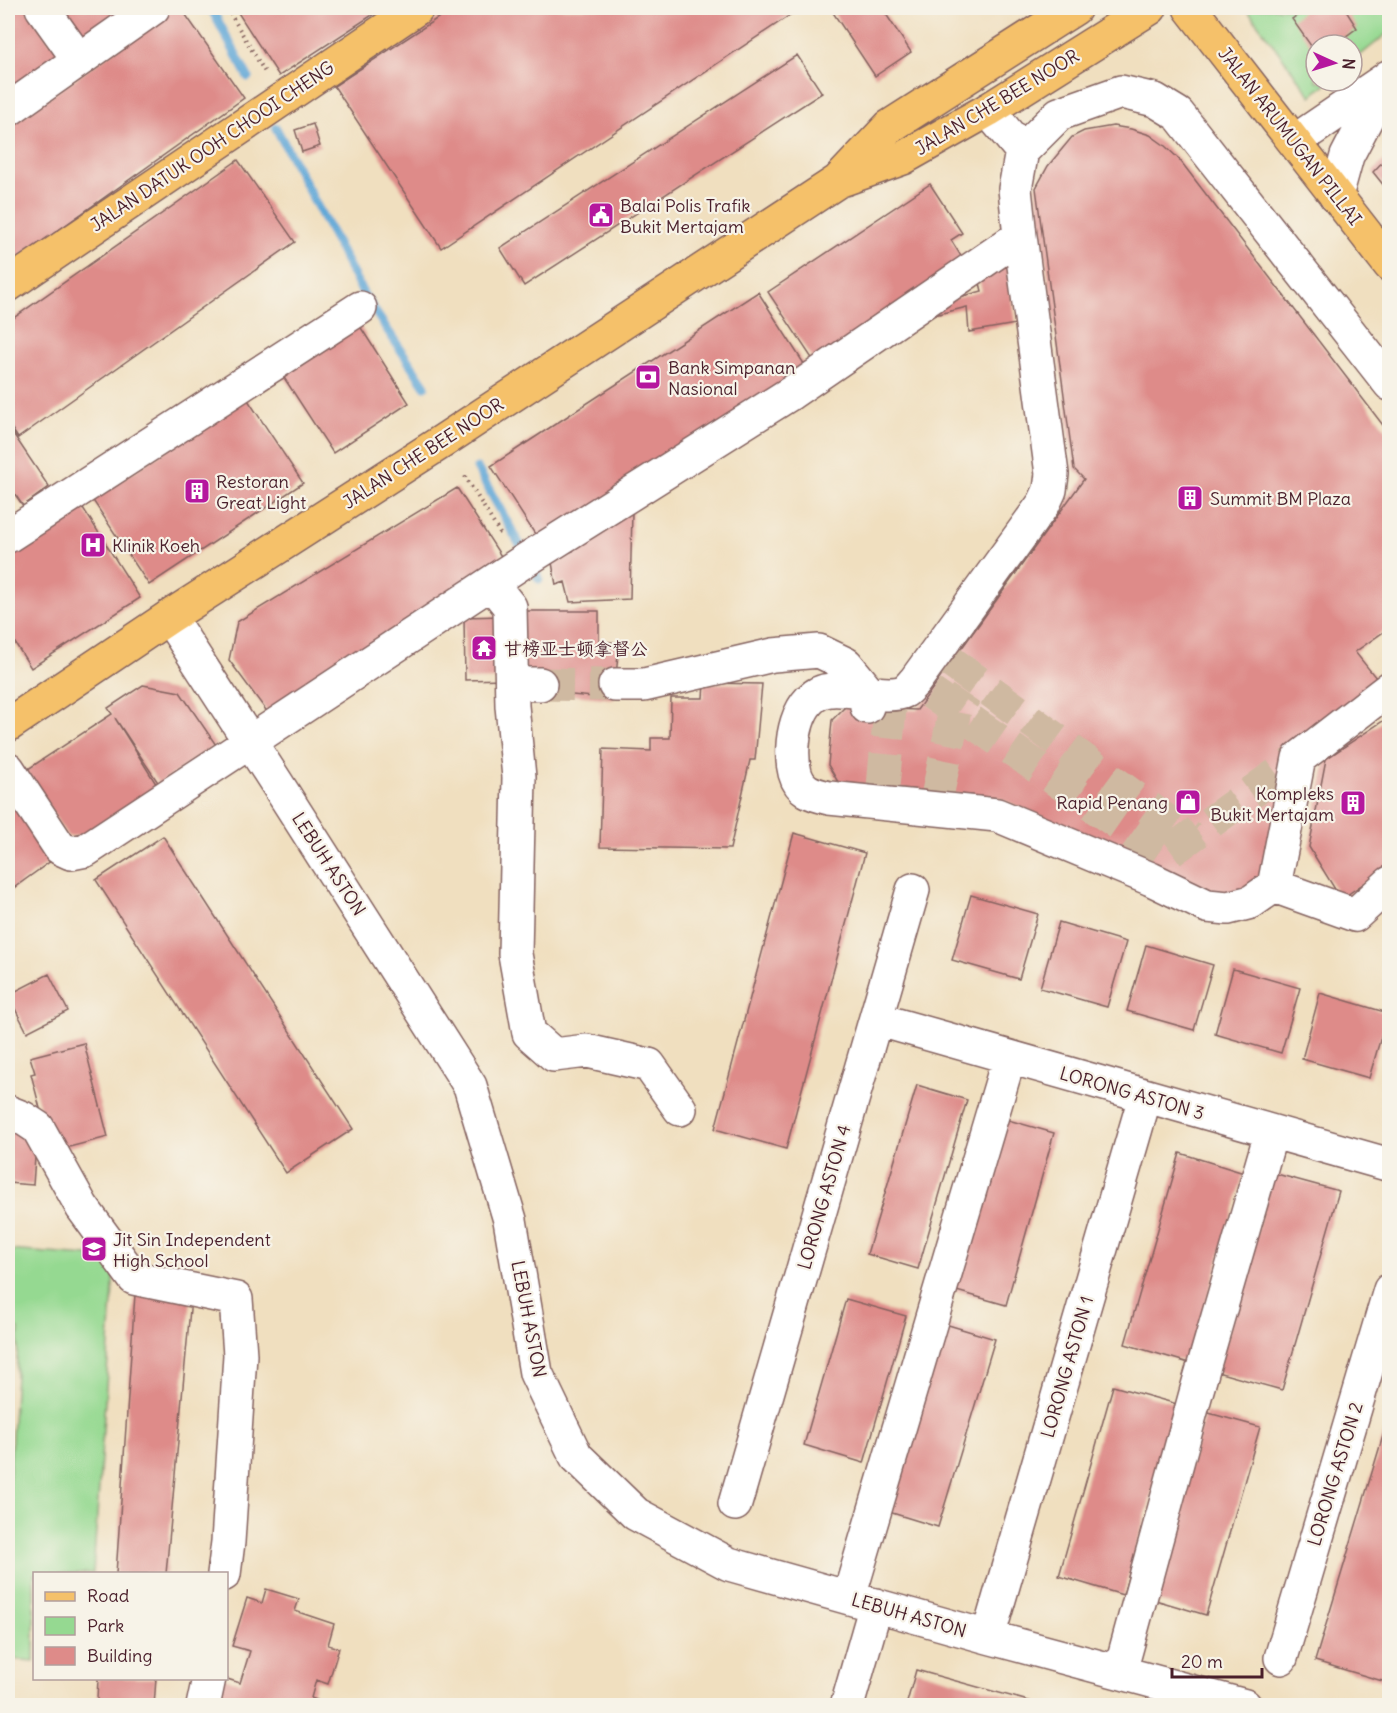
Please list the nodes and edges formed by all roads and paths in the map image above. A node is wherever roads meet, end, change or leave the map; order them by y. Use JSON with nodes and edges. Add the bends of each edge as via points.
{"nodes":[{"id":1,"x":42,"y":8,"type":"edge"},
{"id":2,"x":153,"y":8,"type":"edge"},
{"id":3,"x":226,"y":8,"type":"edge"},
{"id":4,"x":417,"y":8,"type":"edge"},
{"id":5,"x":1075,"y":8,"type":"edge"},
{"id":6,"x":1150,"y":8,"type":"edge"},
{"id":7,"x":1190,"y":8,"type":"edge"},
{"id":8,"x":79,"y":60,"type":"junction"},
{"id":9,"x":268,"y":77,"type":"dead end"},
{"id":10,"x":1389,"y":77,"type":"edge"},
{"id":11,"x":8,"y":110,"type":"edge"},
{"id":12,"x":988,"y":110,"type":"junction"},
{"id":13,"x":1295,"y":141,"type":"junction"},
{"id":14,"x":1022,"y":151,"type":"junction"},
{"id":15,"x":838,"y":181,"type":"junction"},
{"id":16,"x":1336,"y":196,"type":"junction"},
{"id":17,"x":1020,"y":236,"type":"junction"},
{"id":18,"x":1389,"y":265,"type":"edge"},
{"id":19,"x":8,"y":285,"type":"edge"},
{"id":20,"x":360,"y":308,"type":"dead end"},
{"id":21,"x":1389,"y":384,"type":"edge"},
{"id":22,"x":465,"y":476,"type":"dead end"},
{"id":23,"x":8,"y":536,"type":"edge"},
{"id":24,"x":520,"y":564,"type":"junction"},
{"id":25,"x":491,"y":583,"type":"junction"},
{"id":26,"x":169,"y":617,"type":"junction"},
{"id":27,"x":615,"y":685,"type":"tunnel mouth"},
{"id":28,"x":1389,"y":688,"type":"edge"},
{"id":29,"x":894,"y":696,"type":"junction"},
{"id":30,"x":8,"y":725,"type":"edge"},
{"id":31,"x":250,"y":742,"type":"junction"},
{"id":32,"x":8,"y":768,"type":"edge"},
{"id":33,"x":1389,"y":884,"type":"edge"},
{"id":34,"x":1274,"y":886,"type":"junction"},
{"id":35,"x":913,"y":890,"type":"dead end"},
{"id":36,"x":876,"y":1019,"type":"junction"},
{"id":37,"x":1009,"y":1058,"type":"junction"},
{"id":38,"x":1145,"y":1097,"type":"junction"},
{"id":39,"x":680,"y":1109,"type":"dead end"},
{"id":40,"x":8,"y":1112,"type":"edge"},
{"id":41,"x":1271,"y":1133,"type":"junction"},
{"id":42,"x":1389,"y":1165,"type":"edge"},
{"id":43,"x":1389,"y":1290,"type":"edge"},
{"id":44,"x":735,"y":1504,"type":"dead end"},
{"id":45,"x":224,"y":1572,"type":"edge"},
{"id":46,"x":863,"y":1601,"type":"junction"},
{"id":47,"x":988,"y":1637,"type":"junction"},
{"id":48,"x":1281,"y":1658,"type":"dead end"},
{"id":49,"x":1120,"y":1672,"type":"junction"},
{"id":50,"x":209,"y":1680,"type":"edge"},
{"id":51,"x":203,"y":1706,"type":"edge"},
{"id":52,"x":848,"y":1706,"type":"edge"},
{"id":53,"x":1245,"y":1706,"type":"edge"}],
"edges":[{"from":1,"to":8,"type":"street"},
{"from":2,"to":8,"type":"street"},
{"from":3,"to":9,"type":"path"},
{"from":4,"to":19,"type":"main road","name":"JALAN DATUK OOH CHOOI CHENG"},
{"from":5,"to":15,"type":"main road","name":"JALAN CHE BEE NOOR","via":[[888,127]]},
{"from":6,"to":12,"type":"main road","name":"JALAN CHE BEE NOOR"},
{"from":7,"to":13,"type":"main road","name":"JALAN ARUMUGAN PILLAI"},
{"from":8,"to":11,"type":"street"},
{"from":10,"to":13,"type":"street"},
{"from":10,"to":16,"type":"street","via":[[1347,156]]},
{"from":12,"to":14,"type":"street"},
{"from":12,"to":15,"type":"main road","name":"JALAN CHE BEE NOOR","via":[[903,158]]},
{"from":13,"to":16,"type":"main road","name":"JALAN ARUMUGAN PILLAI"},
{"from":14,"to":17,"type":"street","via":[[1015,189]]},
{"from":14,"to":21,"type":"street","via":[[1059,114],[1121,92],[1155,100],[1178,114]]},
{"from":15,"to":26,"type":"main road","name":"JALAN CHE BEE NOOR"},
{"from":16,"to":18,"type":"main road","name":"JALAN ARUMUGAN PILLAI"},
{"from":17,"to":24,"type":"street","via":[[791,393]]},
{"from":17,"to":29,"type":"street","via":[[1052,474],[1050,490],[944,656]]},
{"from":20,"to":23,"type":"street"},
{"from":22,"to":24,"type":"path"},
{"from":24,"to":25,"type":"street"},
{"from":25,"to":31,"type":"street"},
{"from":25,"to":39,"type":"street","via":[[510,608],[526,684],[519,777],[515,954],[529,1033],[554,1055],[587,1051],[649,1065]]},
{"from":26,"to":30,"type":"main road","name":"JALAN CHE BEE NOOR"},
{"from":26,"to":31,"type":"street","name":"LEBUH ASTON"},
{"from":27,"to":29,"type":"street","via":[[644,685],[772,655],[819,651]]},
{"from":28,"to":34,"type":"street","via":[[1299,758]]},
{"from":29,"to":34,"type":"street","via":[[829,690],[815,697],[801,711],[795,727],[794,767],[798,784],[810,794],[871,794],[937,801],[997,815],[1208,906],[1228,908],[1251,902]]},
{"from":31,"to":32,"type":"street","via":[[86,850],[71,853],[60,848]]},
{"from":31,"to":46,"type":"street","name":"LEBUH ASTON","via":[[470,1086],[510,1220],[536,1373],[576,1456],[636,1514],[729,1564]]},
{"from":33,"to":34,"type":"street","via":[[1355,915]]},
{"from":35,"to":36,"type":"street","name":"LORONG ASTON 4"},
{"from":36,"to":37,"type":"street","name":"LORONG ASTON 3"},
{"from":36,"to":44,"type":"street","name":"LORONG ASTON 4"},
{"from":37,"to":38,"type":"street","name":"LORONG ASTON 3"},
{"from":37,"to":46,"type":"street"},
{"from":38,"to":41,"type":"street","name":"LORONG ASTON 3"},
{"from":38,"to":47,"type":"street","name":"LORONG ASTON 1"},
{"from":40,"to":45,"type":"street","via":[[38,1128],[82,1207],[134,1278],[236,1299],[240,1355]]},
{"from":41,"to":42,"type":"street","name":"LORONG ASTON 3"},
{"from":41,"to":49,"type":"street"},
{"from":43,"to":48,"type":"street","name":"LORONG ASTON 2"},
{"from":46,"to":47,"type":"street","name":"LEBUH ASTON"},
{"from":46,"to":52,"type":"street"},
{"from":47,"to":49,"type":"street","name":"LEBUH ASTON"},
{"from":49,"to":53,"type":"street","name":"LEBUH ASTON"},
{"from":50,"to":51,"type":"street"}]}
